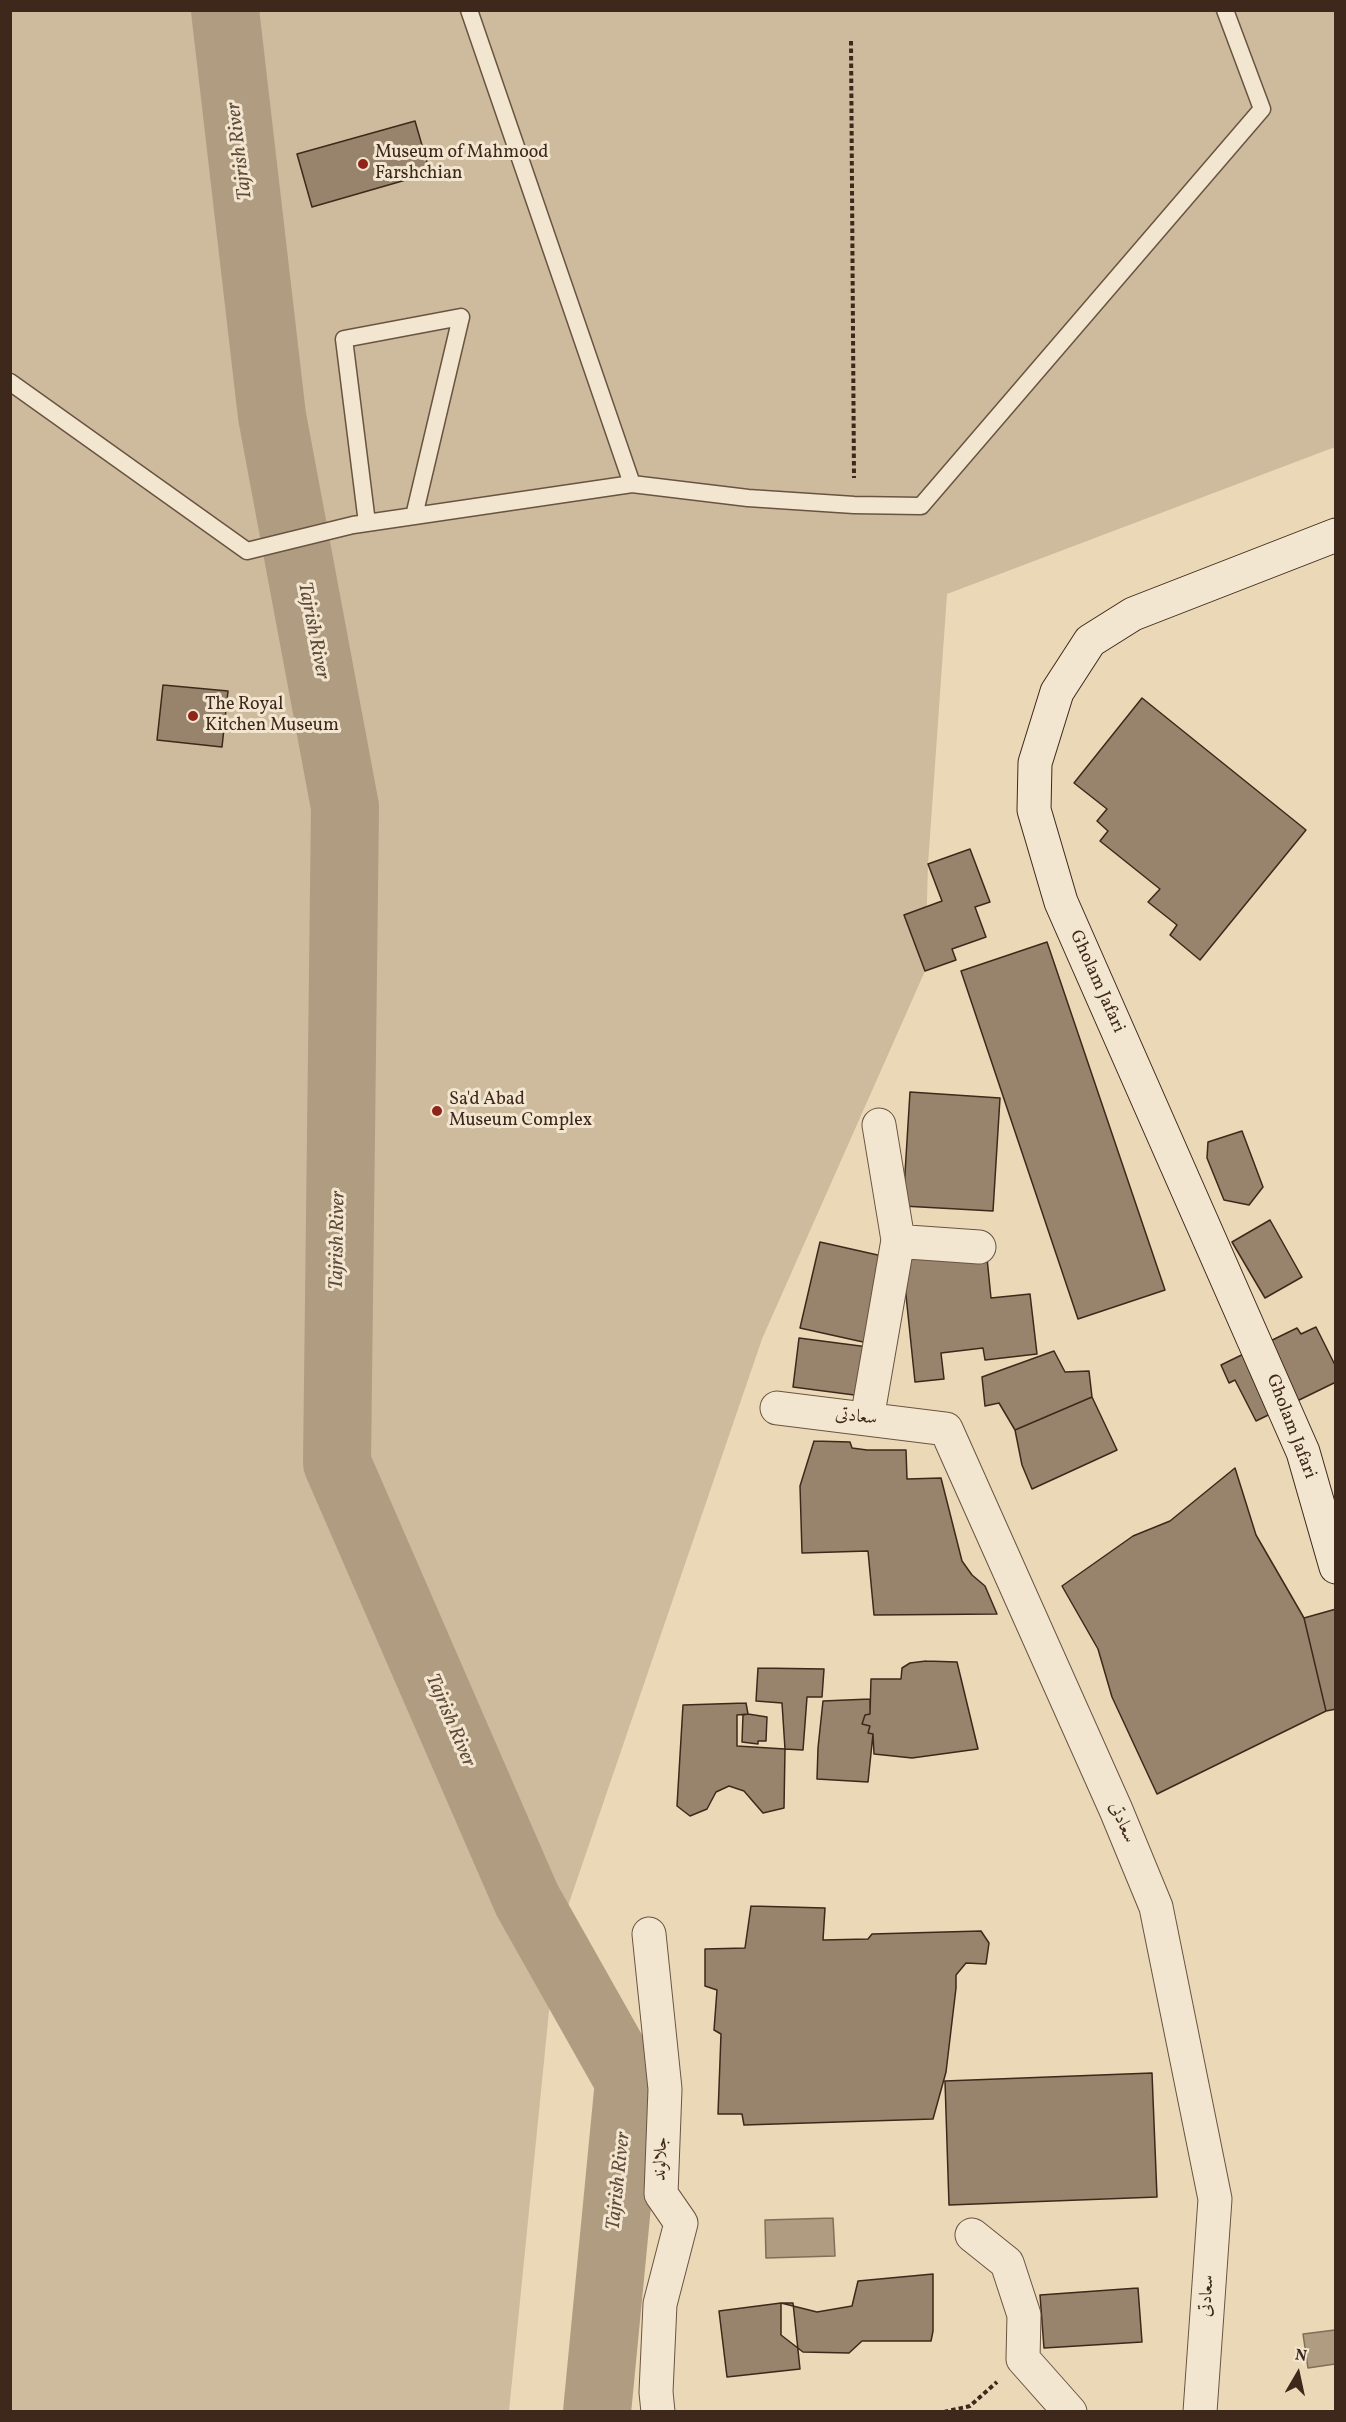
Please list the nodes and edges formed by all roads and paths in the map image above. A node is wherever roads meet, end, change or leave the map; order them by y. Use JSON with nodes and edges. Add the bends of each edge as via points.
{"nodes":[{"id":1,"x":469,"y":10,"type":"edge"},
{"id":2,"x":1225,"y":10,"type":"edge"},
{"id":3,"x":851,"y":41,"type":"dead end"},
{"id":4,"x":10,"y":382,"type":"edge"},
{"id":5,"x":632,"y":484,"type":"junction"},
{"id":6,"x":854,"y":505,"type":"junction"},
{"id":7,"x":414,"y":516,"type":"junction"},
{"id":8,"x":360,"y":524,"type":"junction"},
{"id":9,"x":1335,"y":535,"type":"edge"},
{"id":10,"x":879,"y":1125,"type":"dead end"},
{"id":11,"x":898,"y":1240,"type":"junction"},
{"id":12,"x":979,"y":1247,"type":"dead end"},
{"id":13,"x":777,"y":1408,"type":"dead end"},
{"id":14,"x":867,"y":1419,"type":"junction"},
{"id":15,"x":1335,"y":1567,"type":"edge"},
{"id":16,"x":648,"y":1934,"type":"dead end"},
{"id":17,"x":972,"y":2235,"type":"dead end"},
{"id":18,"x":1023,"y":2360,"type":"junction"},
{"id":19,"x":658,"y":2412,"type":"edge"},
{"id":20,"x":944,"y":2412,"type":"edge"},
{"id":21,"x":1070,"y":2412,"type":"edge"},
{"id":22,"x":1200,"y":2412,"type":"edge"}],
"edges":[{"from":1,"to":5,"type":"lane"},
{"from":2,"to":6,"type":"lane","via":[[1262,109],[921,506]]},
{"from":3,"to":6,"type":"path"},
{"from":4,"to":8,"type":"lane","via":[[247,551]]},
{"from":5,"to":6,"type":"lane","via":[[748,498]]},
{"from":5,"to":7,"type":"lane"},
{"from":7,"to":8,"type":"lane"},
{"from":7,"to":8,"type":"lane","via":[[461,317],[344,339]]},
{"from":9,"to":15,"type":"street","name":"Gholam Jafari","via":[[1133,614],[1090,641],[1057,692],[1035,763],[1034,810],[1061,902],[1303,1452]]},
{"from":10,"to":11,"type":"street"},
{"from":11,"to":12,"type":"street"},
{"from":11,"to":14,"type":"street"},
{"from":13,"to":14,"type":"street","name":"سعادتی"},
{"from":14,"to":22,"type":"street","name":"سعادتی","via":[[946,1429],[1156,1907],[1215,2199]]},
{"from":16,"to":19,"type":"street","name":"جلالوند","via":[[665,2089],[661,2194],[681,2223],[660,2304]]},
{"from":17,"to":18,"type":"street","via":[[1007,2263],[1024,2315]]},
{"from":18,"to":20,"type":"path","via":[[970,2406]]},
{"from":18,"to":21,"type":"street"}]}
